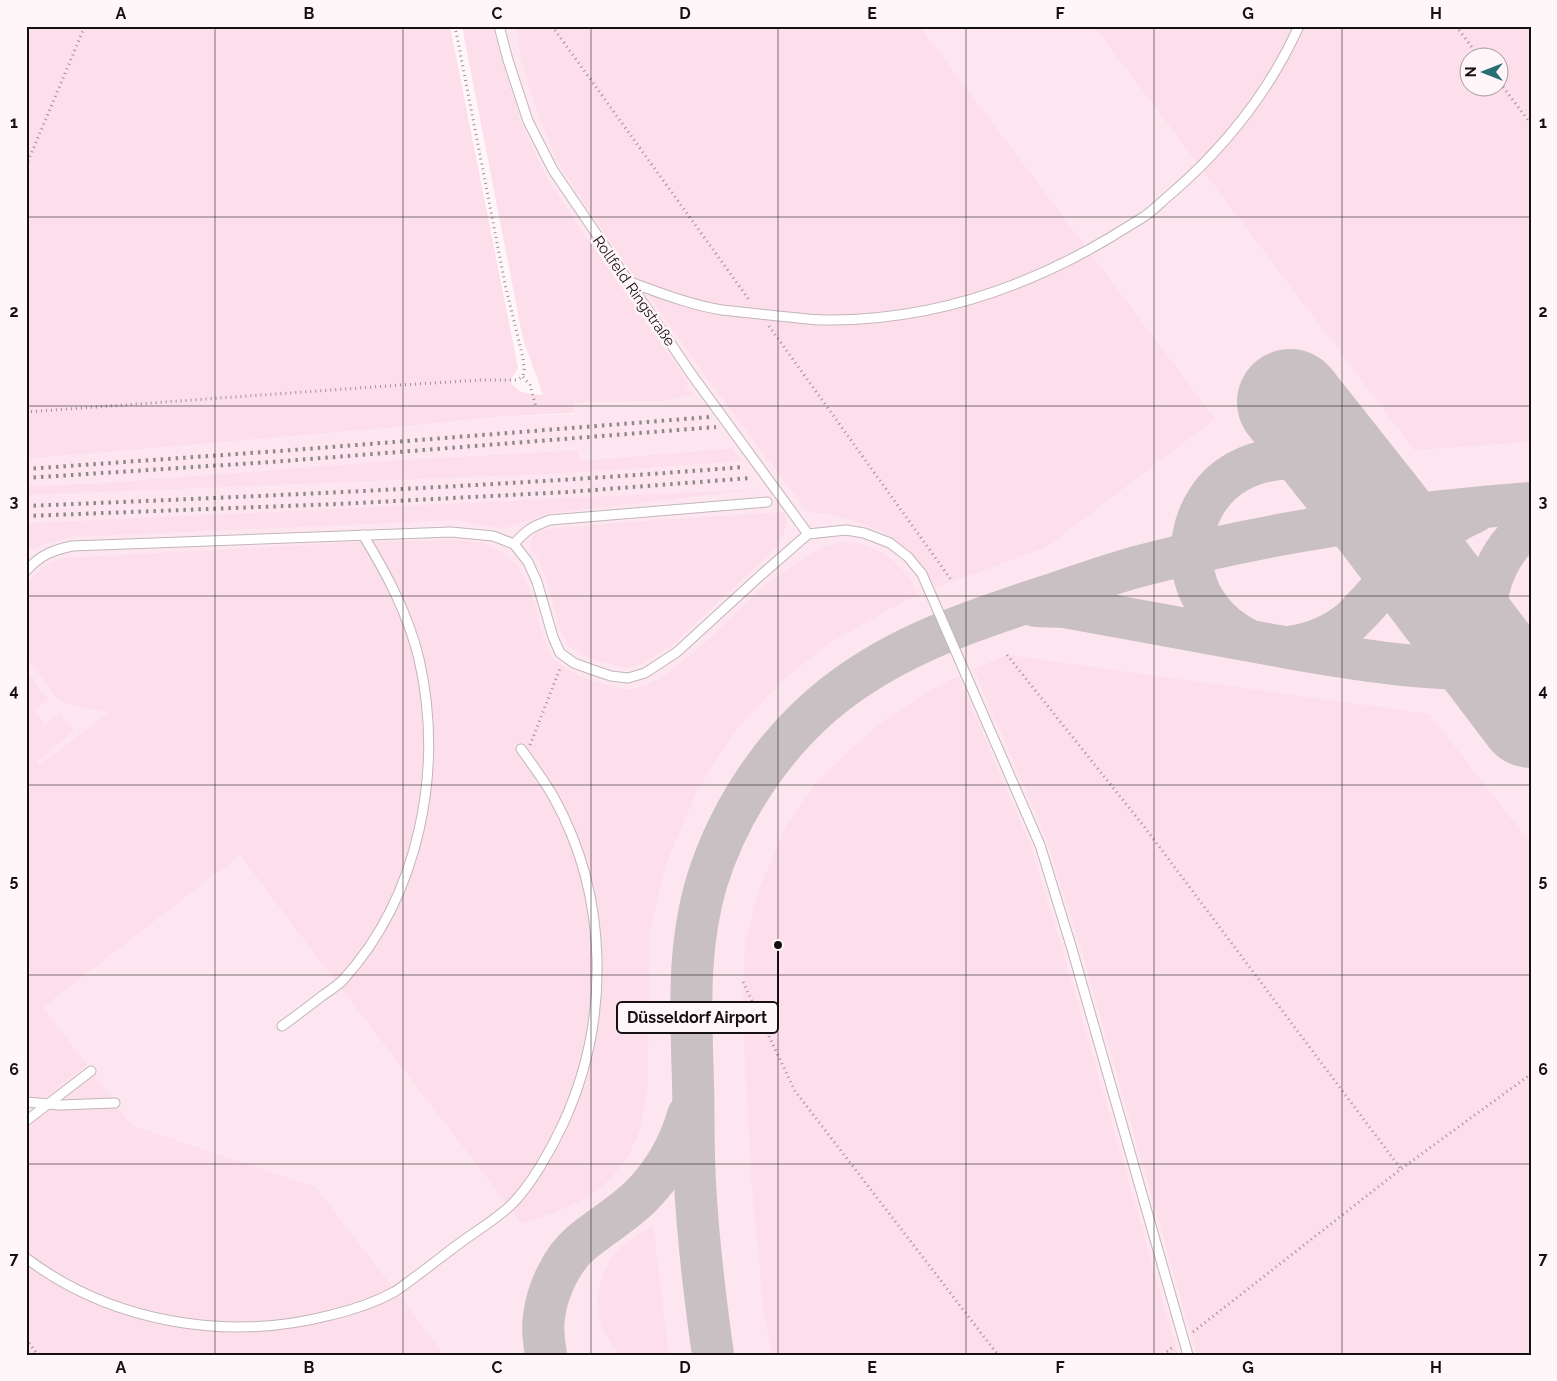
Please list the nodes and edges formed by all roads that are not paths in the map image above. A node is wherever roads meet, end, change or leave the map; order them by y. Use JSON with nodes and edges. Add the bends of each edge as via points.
{"nodes":[{"id":1,"x":499,"y":26,"type":"edge"},
{"id":2,"x":1299,"y":26,"type":"edge"},
{"id":3,"x":628,"y":280,"type":"junction"},
{"id":4,"x":767,"y":502,"type":"dead end"},
{"id":5,"x":808,"y":534,"type":"junction"},
{"id":6,"x":362,"y":535,"type":"junction"},
{"id":7,"x":514,"y":544,"type":"junction"},
{"id":8,"x":27,"y":567,"type":"edge"},
{"id":9,"x":524,"y":752,"type":"road end"},
{"id":10,"x":282,"y":1026,"type":"dead end"},
{"id":11,"x":91,"y":1071,"type":"dead end"},
{"id":12,"x":26,"y":1102,"type":"edge"},
{"id":13,"x":115,"y":1103,"type":"dead end"},
{"id":14,"x":47,"y":1105,"type":"junction"},
{"id":15,"x":26,"y":1121,"type":"edge"},
{"id":16,"x":26,"y":1258,"type":"edge"},
{"id":17,"x":1188,"y":1355,"type":"edge"}],
"edges":[{"from":1,"to":3,"type":"lane","name":"Rollfeld Ringstraße","via":[[528,121],[552,170]]},
{"from":2,"to":3,"type":"lane","via":[[1264,89],[1201,168],[1146,216],[1058,267],[1018,284],[926,311],[857,320],[823,320],[721,309],[679,299]]},
{"from":3,"to":5,"type":"lane","name":"Rollfeld Ringstraße","via":[[692,375]]},
{"from":4,"to":7,"type":"lane","via":[[550,520],[533,526]]},
{"from":5,"to":7,"type":"lane","via":[[677,652],[645,673],[628,678],[611,676],[574,663],[560,653],[552,637],[537,582],[528,562]]},
{"from":5,"to":17,"type":"lane","via":[[846,530],[864,533],[890,543],[922,574],[1040,845]]},
{"from":6,"to":7,"type":"lane","via":[[451,532],[493,536]]},
{"from":6,"to":8,"type":"lane","via":[[72,546],[53,550]]},
{"from":6,"to":10,"type":"lane","via":[[398,598],[418,658],[428,712],[425,796],[418,834],[403,881],[376,934],[342,982]]},
{"from":9,"to":16,"type":"lane","via":[[566,823],[586,877],[598,963],[589,1051],[572,1106],[545,1159],[510,1206],[395,1292],[343,1312],[263,1327],[218,1327],[156,1318],[79,1290]]},
{"from":11,"to":14,"type":"lane"},
{"from":12,"to":14,"type":"lane"},
{"from":13,"to":14,"type":"lane"},
{"from":14,"to":15,"type":"lane"}]}
